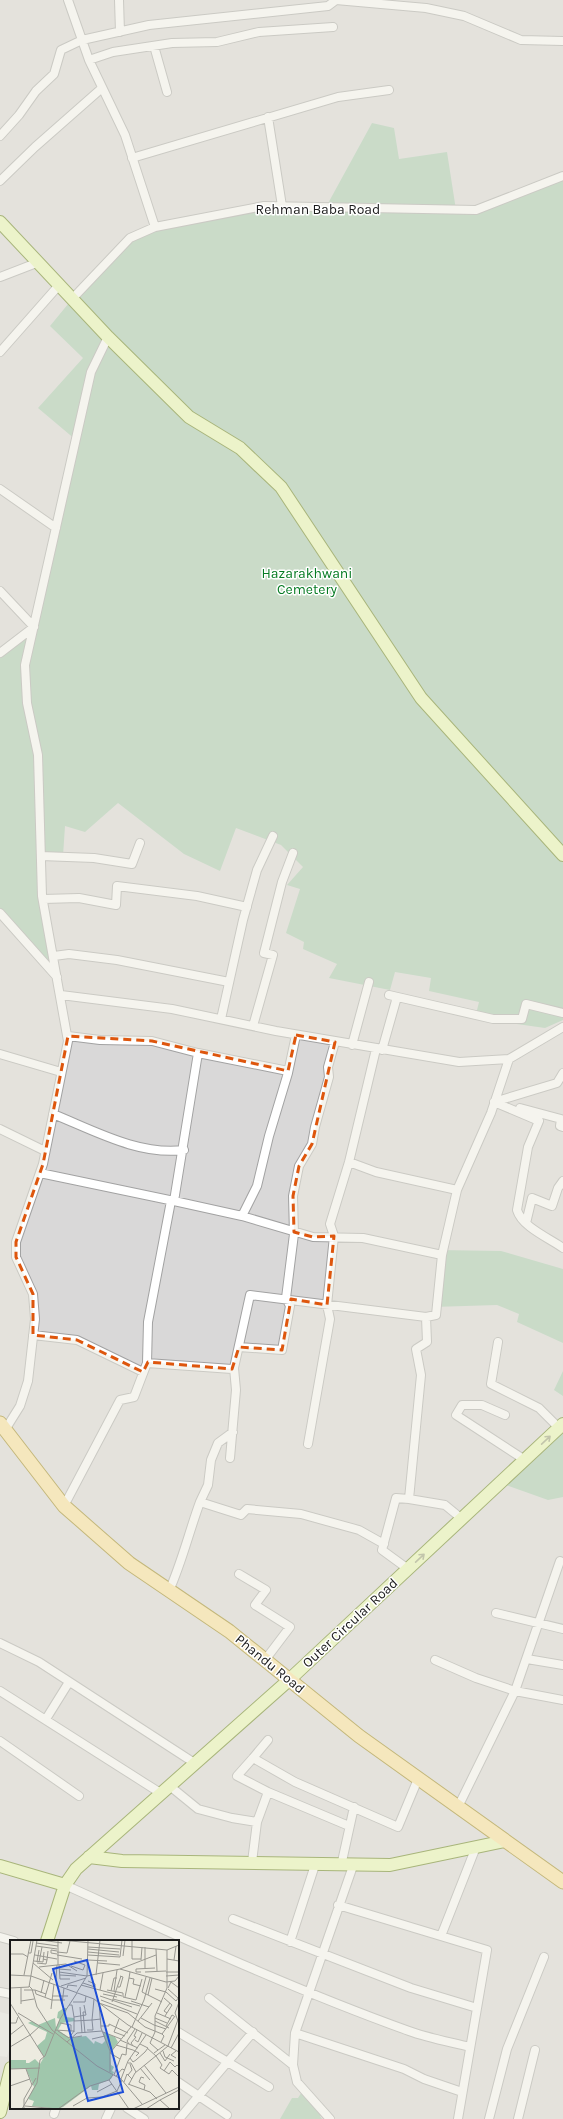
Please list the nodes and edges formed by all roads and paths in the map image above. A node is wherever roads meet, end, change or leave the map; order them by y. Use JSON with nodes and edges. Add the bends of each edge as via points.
{"nodes":[{"id":1,"x":68,"y":0,"type":"edge"},
{"id":2,"x":119,"y":0,"type":"edge"},
{"id":3,"x":332,"y":27,"type":"dead end"},
{"id":4,"x":120,"y":32,"type":"junction"},
{"id":5,"x":82,"y":40,"type":"junction"},
{"id":6,"x":563,"y":41,"type":"edge"},
{"id":7,"x":154,"y":46,"type":"junction"},
{"id":8,"x":89,"y":60,"type":"junction"},
{"id":9,"x":102,"y":88,"type":"junction"},
{"id":10,"x":389,"y":90,"type":"dead end"},
{"id":11,"x":167,"y":92,"type":"dead end"},
{"id":12,"x":268,"y":117,"type":"junction"},
{"id":13,"x":0,"y":136,"type":"edge"},
{"id":14,"x":132,"y":158,"type":"junction"},
{"id":15,"x":563,"y":176,"type":"edge"},
{"id":16,"x":0,"y":181,"type":"edge"},
{"id":17,"x":282,"y":206,"type":"junction"},
{"id":18,"x":0,"y":222,"type":"edge"},
{"id":19,"x":155,"y":227,"type":"junction"},
{"id":20,"x":39,"y":262,"type":"junction"},
{"id":21,"x":0,"y":277,"type":"edge"},
{"id":22,"x":60,"y":284,"type":"junction"},
{"id":23,"x":73,"y":298,"type":"junction"},
{"id":24,"x":108,"y":337,"type":"junction"},
{"id":25,"x":0,"y":352,"type":"edge"},
{"id":26,"x":0,"y":489,"type":"edge"},
{"id":27,"x":56,"y":528,"type":"junction"},
{"id":28,"x":0,"y":590,"type":"edge"},
{"id":29,"x":34,"y":627,"type":"junction"},
{"id":30,"x":0,"y":653,"type":"edge"},
{"id":31,"x":273,"y":836,"type":"dead end"},
{"id":32,"x":140,"y":843,"type":"dead end"},
{"id":33,"x":293,"y":853,"type":"dead end"},
{"id":34,"x":563,"y":855,"type":"edge"},
{"id":35,"x":41,"y":856,"type":"junction"},
{"id":36,"x":43,"y":899,"type":"junction"},
{"id":37,"x":247,"y":907,"type":"junction"},
{"id":38,"x":0,"y":912,"type":"edge"},
{"id":39,"x":54,"y":956,"type":"junction"},
{"id":40,"x":58,"y":977,"type":"junction"},
{"id":41,"x":229,"y":982,"type":"junction"},
{"id":42,"x":369,"y":982,"type":"dead end"},
{"id":43,"x":61,"y":995,"type":"junction"},
{"id":44,"x":389,"y":995,"type":"dead end"},
{"id":45,"x":397,"y":997,"type":"junction"},
{"id":46,"x":563,"y":1013,"type":"edge"},
{"id":47,"x":221,"y":1019,"type":"junction"},
{"id":48,"x":253,"y":1026,"type":"junction"},
{"id":49,"x":563,"y":1027,"type":"edge"},
{"id":50,"x":296,"y":1035,"type":"junction"},
{"id":51,"x":68,"y":1036,"type":"junction"},
{"id":52,"x":335,"y":1042,"type":"junction"},
{"id":53,"x":352,"y":1045,"type":"junction"},
{"id":54,"x":379,"y":1050,"type":"junction"},
{"id":55,"x":198,"y":1053,"type":"junction"},
{"id":56,"x":0,"y":1054,"type":"edge"},
{"id":57,"x":509,"y":1059,"type":"junction"},
{"id":58,"x":288,"y":1071,"type":"junction"},
{"id":59,"x":61,"y":1072,"type":"junction"},
{"id":60,"x":563,"y":1073,"type":"edge"},
{"id":61,"x":494,"y":1102,"type":"junction"},
{"id":62,"x":53,"y":1114,"type":"junction"},
{"id":63,"x":563,"y":1127,"type":"edge"},
{"id":64,"x":0,"y":1129,"type":"edge"},
{"id":65,"x":184,"y":1150,"type":"junction"},
{"id":66,"x":45,"y":1151,"type":"junction"},
{"id":67,"x":349,"y":1162,"type":"junction"},
{"id":68,"x":40,"y":1173,"type":"junction"},
{"id":69,"x":563,"y":1181,"type":"edge"},
{"id":70,"x":457,"y":1190,"type":"junction"},
{"id":71,"x":173,"y":1201,"type":"junction"},
{"id":72,"x":242,"y":1216,"type":"junction"},
{"id":73,"x":526,"y":1223,"type":"junction"},
{"id":74,"x":294,"y":1232,"type":"junction"},
{"id":75,"x":334,"y":1236,"type":"junction"},
{"id":76,"x":562,"y":1245,"type":"edge"},
{"id":77,"x":442,"y":1254,"type":"junction"},
{"id":78,"x":286,"y":1298,"type":"junction"},
{"id":79,"x":327,"y":1305,"type":"junction"},
{"id":80,"x":426,"y":1317,"type":"junction"},
{"id":81,"x":33,"y":1335,"type":"junction"},
{"id":82,"x":498,"y":1342,"type":"dead end"},
{"id":83,"x":239,"y":1346,"type":"junction"},
{"id":84,"x":147,"y":1363,"type":"junction"},
{"id":85,"x":234,"y":1368,"type":"junction"},
{"id":86,"x":143,"y":1372,"type":"junction"},
{"id":87,"x":505,"y":1415,"type":"dead end"},
{"id":88,"x":561,"y":1426,"type":"edge"},
{"id":89,"x":2,"y":1428,"type":"edge"},
{"id":90,"x":233,"y":1432,"type":"junction"},
{"id":91,"x":308,"y":1444,"type":"dead end"},
{"id":92,"x":230,"y":1458,"type":"dead end"},
{"id":93,"x":525,"y":1460,"type":"junction"},
{"id":94,"x":409,"y":1499,"type":"junction"},
{"id":95,"x":200,"y":1502,"type":"junction"},
{"id":96,"x":64,"y":1506,"type":"junction"},
{"id":97,"x":462,"y":1519,"type":"junction"},
{"id":98,"x":384,"y":1544,"type":"junction"},
{"id":99,"x":560,"y":1561,"type":"dead end"},
{"id":100,"x":408,"y":1569,"type":"junction"},
{"id":101,"x":239,"y":1574,"type":"dead end"},
{"id":102,"x":169,"y":1591,"type":"junction"},
{"id":103,"x":496,"y":1613,"type":"dead end"},
{"id":104,"x":540,"y":1624,"type":"junction"},
{"id":105,"x":563,"y":1629,"type":"edge"},
{"id":106,"x":0,"y":1643,"type":"edge"},
{"id":107,"x":527,"y":1659,"type":"junction"},
{"id":108,"x":265,"y":1660,"type":"junction"},
{"id":109,"x":436,"y":1660,"type":"dead end"},
{"id":110,"x":563,"y":1665,"type":"edge"},
{"id":111,"x":289,"y":1680,"type":"junction"},
{"id":112,"x":69,"y":1682,"type":"junction"},
{"id":113,"x":0,"y":1691,"type":"edge"},
{"id":114,"x":515,"y":1691,"type":"junction"},
{"id":115,"x":563,"y":1700,"type":"edge"},
{"id":116,"x":46,"y":1719,"type":"junction"},
{"id":117,"x":268,"y":1740,"type":"dead end"},
{"id":118,"x":0,"y":1741,"type":"edge"},
{"id":119,"x":253,"y":1758,"type":"junction"},
{"id":120,"x":196,"y":1764,"type":"junction"},
{"id":121,"x":418,"y":1779,"type":"junction"},
{"id":122,"x":166,"y":1790,"type":"junction"},
{"id":123,"x":268,"y":1792,"type":"junction"},
{"id":124,"x":79,"y":1796,"type":"dead end"},
{"id":125,"x":354,"y":1807,"type":"junction"},
{"id":126,"x":458,"y":1807,"type":"junction"},
{"id":127,"x":257,"y":1822,"type":"junction"},
{"id":128,"x":349,"y":1826,"type":"junction"},
{"id":129,"x":505,"y":1841,"type":"junction"},
{"id":130,"x":476,"y":1847,"type":"junction"},
{"id":131,"x":89,"y":1857,"type":"junction"},
{"id":132,"x":252,"y":1862,"type":"junction"},
{"id":133,"x":315,"y":1865,"type":"junction"},
{"id":134,"x":0,"y":1866,"type":"edge"},
{"id":135,"x":347,"y":1866,"type":"junction"},
{"id":136,"x":563,"y":1882,"type":"edge"},
{"id":137,"x":65,"y":1884,"type":"junction"},
{"id":138,"x":338,"y":1905,"type":"junction"},
{"id":139,"x":233,"y":1919,"type":"dead end"},
{"id":140,"x":441,"y":1936,"type":"junction"},
{"id":141,"x":0,"y":1937,"type":"edge"},
{"id":142,"x":10,"y":1940,"type":"edge"},
{"id":143,"x":47,"y":1940,"type":"edge"},
{"id":144,"x":290,"y":1942,"type":"junction"},
{"id":145,"x":322,"y":1954,"type":"junction"},
{"id":146,"x":544,"y":1957,"type":"dead end"},
{"id":147,"x":308,"y":1991,"type":"junction"},
{"id":148,"x":0,"y":1992,"type":"edge"},
{"id":149,"x":10,"y":1994,"type":"edge"},
{"id":150,"x":209,"y":1998,"type":"dead end"},
{"id":151,"x":477,"y":2008,"type":"junction"},
{"id":152,"x":253,"y":2032,"type":"junction"},
{"id":153,"x":179,"y":2033,"type":"edge"},
{"id":154,"x":295,"y":2033,"type":"junction"},
{"id":155,"x":470,"y":2047,"type":"junction"},
{"id":156,"x":535,"y":2050,"type":"dead end"},
{"id":157,"x":227,"y":2062,"type":"junction"},
{"id":158,"x":294,"y":2065,"type":"junction"},
{"id":159,"x":10,"y":2072,"type":"edge"},
{"id":160,"x":179,"y":2083,"type":"edge"},
{"id":161,"x":269,"y":2087,"type":"dead end"},
{"id":162,"x":462,"y":2092,"type":"junction"},
{"id":163,"x":198,"y":2096,"type":"junction"},
{"id":164,"x":111,"y":2109,"type":"edge"},
{"id":165,"x":129,"y":2109,"type":"edge"},
{"id":166,"x":0,"y":2112,"type":"edge"},
{"id":167,"x":227,"y":2115,"type":"dead end"},
{"id":168,"x":106,"y":2119,"type":"edge"},
{"id":169,"x":144,"y":2119,"type":"edge"},
{"id":170,"x":179,"y":2119,"type":"edge"},
{"id":171,"x":330,"y":2119,"type":"edge"},
{"id":172,"x":458,"y":2119,"type":"edge"},
{"id":173,"x":489,"y":2119,"type":"edge"},
{"id":174,"x":518,"y":2119,"type":"edge"}],
"edges":[{"from":1,"to":5,"type":"street"},
{"from":2,"to":4,"type":"street"},
{"from":3,"to":7,"type":"street","via":[[259,32],[217,42]]},
{"from":4,"to":5,"type":"street"},
{"from":4,"to":6,"type":"street","via":[[165,23],[328,6],[336,0],[426,8],[464,16],[521,40]]},
{"from":5,"to":8,"type":"street"},
{"from":5,"to":13,"type":"street","via":[[61,50],[54,74],[36,91]]},
{"from":7,"to":8,"type":"street","via":[[113,52]]},
{"from":7,"to":11,"type":"street"},
{"from":8,"to":9,"type":"street"},
{"from":9,"to":14,"type":"street","via":[[125,135]]},
{"from":9,"to":16,"type":"street"},
{"from":10,"to":12,"type":"street","via":[[338,97]]},
{"from":12,"to":14,"type":"street"},
{"from":12,"to":17,"type":"street"},
{"from":14,"to":19,"type":"street"},
{"from":15,"to":17,"type":"street","name":"Rehman Baba Road","via":[[476,210]]},
{"from":17,"to":19,"type":"street","name":"Rehman Baba Road","via":[[264,206]]},
{"from":18,"to":20,"type":"main road"},
{"from":19,"to":23,"type":"street","name":"Rehman Baba Road","via":[[130,238]]},
{"from":20,"to":21,"type":"street"},
{"from":20,"to":22,"type":"main road"},
{"from":22,"to":23,"type":"main road"},
{"from":22,"to":25,"type":"street"},
{"from":23,"to":24,"type":"main road"},
{"from":24,"to":27,"type":"street","via":[[91,372]]},
{"from":24,"to":34,"type":"main road","via":[[189,417],[240,448],[281,487],[421,698]]},
{"from":26,"to":27,"type":"street"},
{"from":27,"to":29,"type":"street"},
{"from":28,"to":29,"type":"street"},
{"from":29,"to":30,"type":"street"},
{"from":29,"to":35,"type":"street","via":[[25,665],[27,703],[38,755]]},
{"from":31,"to":37,"type":"street","via":[[257,870]]},
{"from":32,"to":35,"type":"street","via":[[132,864],[94,858]]},
{"from":33,"to":48,"type":"street","via":[[282,882],[264,953],[273,955]]},
{"from":35,"to":36,"type":"street"},
{"from":36,"to":37,"type":"street","via":[[79,898],[116,905],[117,886],[197,896]]},
{"from":36,"to":39,"type":"street"},
{"from":37,"to":41,"type":"street"},
{"from":38,"to":40,"type":"street"},
{"from":39,"to":40,"type":"street"},
{"from":39,"to":41,"type":"street","via":[[69,954],[117,960]]},
{"from":40,"to":43,"type":"street"},
{"from":41,"to":47,"type":"street"},
{"from":42,"to":53,"type":"street"},
{"from":43,"to":47,"type":"street","via":[[172,1009]]},
{"from":43,"to":51,"type":"street"},
{"from":44,"to":45,"type":"street"},
{"from":45,"to":46,"type":"street","via":[[493,1019],[522,1019],[526,1004]]},
{"from":45,"to":54,"type":"street"},
{"from":47,"to":48,"type":"street"},
{"from":48,"to":50,"type":"street"},
{"from":49,"to":57,"type":"street"},
{"from":50,"to":52,"type":"street"},
{"from":50,"to":58,"type":"street"},
{"from":51,"to":55,"type":"street","via":[[100,1040],[152,1041]]},
{"from":51,"to":59,"type":"street"},
{"from":52,"to":53,"type":"street"},
{"from":52,"to":74,"type":"street","via":[[312,1144],[299,1166],[293,1196]]},
{"from":53,"to":54,"type":"street"},
{"from":54,"to":57,"type":"street","via":[[459,1062]]},
{"from":54,"to":67,"type":"street"},
{"from":55,"to":58,"type":"street"},
{"from":55,"to":65,"type":"street"},
{"from":56,"to":59,"type":"street"},
{"from":57,"to":61,"type":"street"},
{"from":58,"to":72,"type":"street","via":[[257,1186]]},
{"from":59,"to":62,"type":"street"},
{"from":60,"to":61,"type":"street","via":[[557,1083]]},
{"from":61,"to":63,"type":"street","via":[[561,1119],[560,1126]]},
{"from":61,"to":70,"type":"street"},
{"from":61,"to":73,"type":"street","via":[[539,1121],[528,1147],[520,1184],[517,1210],[519,1217]]},
{"from":62,"to":65,"type":"street","via":[[134,1146],[174,1152]]},
{"from":62,"to":66,"type":"street"},
{"from":64,"to":66,"type":"street"},
{"from":65,"to":71,"type":"street"},
{"from":66,"to":68,"type":"street"},
{"from":67,"to":70,"type":"street","via":[[376,1172]]},
{"from":67,"to":75,"type":"street","via":[[330,1224]]},
{"from":68,"to":71,"type":"street"},
{"from":68,"to":81,"type":"street","via":[[16,1242],[16,1257],[33,1294]]},
{"from":69,"to":73,"type":"street","via":[[552,1206],[532,1198]]},
{"from":70,"to":77,"type":"street"},
{"from":71,"to":72,"type":"street"},
{"from":71,"to":84,"type":"street","via":[[148,1322]]},
{"from":72,"to":74,"type":"street"},
{"from":73,"to":76,"type":"street"},
{"from":74,"to":75,"type":"street","via":[[313,1237]]},
{"from":74,"to":78,"type":"street"},
{"from":75,"to":77,"type":"street","via":[[363,1238]]},
{"from":75,"to":79,"type":"street"},
{"from":77,"to":80,"type":"street","via":[[436,1315]]},
{"from":78,"to":79,"type":"street"},
{"from":78,"to":83,"type":"street","via":[[250,1295]]},
{"from":78,"to":83,"type":"street","via":[[290,1306],[282,1350]]},
{"from":79,"to":80,"type":"street"},
{"from":79,"to":91,"type":"street","via":[[330,1319]]},
{"from":80,"to":94,"type":"street","via":[[427,1342],[416,1349],[421,1375]]},
{"from":81,"to":86,"type":"street","via":[[77,1340]]},
{"from":81,"to":89,"type":"street","via":[[28,1380],[20,1406]]},
{"from":82,"to":88,"type":"street","via":[[491,1384],[539,1408]]},
{"from":83,"to":85,"type":"street"},
{"from":84,"to":85,"type":"street"},
{"from":84,"to":86,"type":"street"},
{"from":85,"to":90,"type":"street","via":[[236,1390]]},
{"from":86,"to":96,"type":"street","via":[[134,1397],[120,1400]]},
{"from":87,"to":93,"type":"street","via":[[482,1405],[462,1405],[456,1415]]},
{"from":93,"to":88,"type":"main road","name":"Outer Circular Road","one_way":true},
{"from":89,"to":96,"type":"main road","name":"Phandu Road"},
{"from":90,"to":92,"type":"street"},
{"from":90,"to":95,"type":"street","via":[[218,1443],[211,1460],[208,1485]]},
{"from":93,"to":97,"type":"main road","name":"Outer Circular Road"},
{"from":94,"to":97,"type":"street","via":[[445,1505]]},
{"from":94,"to":98,"type":"street","via":[[396,1498]]},
{"from":95,"to":98,"type":"street","via":[[241,1515],[247,1509],[301,1514],[359,1530]]},
{"from":95,"to":102,"type":"street","via":[[187,1538],[183,1559]]},
{"from":96,"to":102,"type":"main road","name":"Phandu Road","via":[[129,1563]]},
{"from":100,"to":97,"type":"main road","name":"Outer Circular Road","one_way":true},
{"from":98,"to":100,"type":"street","via":[[382,1550]]},
{"from":99,"to":104,"type":"street"},
{"from":100,"to":111,"type":"main road","name":"Outer Circular Road"},
{"from":101,"to":108,"type":"street","via":[[266,1590],[255,1605],[290,1627]]},
{"from":102,"to":108,"type":"main road","name":"Phandu Road","via":[[229,1631]]},
{"from":103,"to":104,"type":"street"},
{"from":104,"to":105,"type":"street"},
{"from":104,"to":107,"type":"street"},
{"from":106,"to":112,"type":"street","via":[[39,1662]]},
{"from":107,"to":110,"type":"street"},
{"from":107,"to":114,"type":"street"},
{"from":108,"to":111,"type":"main road","name":"Phandu Road"},
{"from":109,"to":114,"type":"street","via":[[476,1678]]},
{"from":111,"to":120,"type":"main road","name":"Outer Circular Road"},
{"from":111,"to":121,"type":"main road","name":"Phandu Road"},
{"from":112,"to":116,"type":"street"},
{"from":112,"to":120,"type":"street"},
{"from":113,"to":116,"type":"street"},
{"from":114,"to":115,"type":"street"},
{"from":114,"to":126,"type":"street"},
{"from":116,"to":122,"type":"street"},
{"from":117,"to":119,"type":"street"},
{"from":118,"to":124,"type":"street"},
{"from":119,"to":123,"type":"street","via":[[237,1776]]},
{"from":119,"to":125,"type":"street","via":[[295,1782]]},
{"from":120,"to":122,"type":"main road","name":"Outer Circular Road"},
{"from":121,"to":125,"type":"street","via":[[398,1827]]},
{"from":121,"to":126,"type":"main road","name":"Phandu Road"},
{"from":122,"to":127,"type":"street","via":[[198,1809]]},
{"from":122,"to":131,"type":"main road","name":"Outer Circular Road"},
{"from":123,"to":127,"type":"street"},
{"from":123,"to":128,"type":"street"},
{"from":125,"to":128,"type":"street"},
{"from":126,"to":129,"type":"main road","name":"Phandu Road"},
{"from":127,"to":132,"type":"street"},
{"from":128,"to":135,"type":"street"},
{"from":129,"to":130,"type":"main road"},
{"from":129,"to":136,"type":"main road","name":"Phandu Road"},
{"from":130,"to":135,"type":"main road","via":[[390,1865]]},
{"from":130,"to":140,"type":"street"},
{"from":131,"to":132,"type":"main road","via":[[122,1861]]},
{"from":131,"to":137,"type":"main road","name":"Outer Circular Road"},
{"from":132,"to":133,"type":"main road"},
{"from":133,"to":135,"type":"main road"},
{"from":133,"to":144,"type":"street"},
{"from":134,"to":137,"type":"main road"},
{"from":135,"to":138,"type":"street"},
{"from":137,"to":143,"type":"main road","name":"Outer Circular Road"},
{"from":137,"to":147,"type":"street","via":[[196,1944]]},
{"from":138,"to":140,"type":"street"},
{"from":138,"to":145,"type":"street"},
{"from":139,"to":144,"type":"street"},
{"from":140,"to":151,"type":"street","via":[[487,1950]]},
{"from":141,"to":142,"type":"street"},
{"from":144,"to":145,"type":"street"},
{"from":145,"to":147,"type":"street"},
{"from":145,"to":151,"type":"street","via":[[411,1988]]},
{"from":146,"to":173,"type":"street","via":[[507,2049]]},
{"from":147,"to":154,"type":"street"},
{"from":147,"to":155,"type":"street","via":[[410,2031]]},
{"from":148,"to":149,"type":"street"},
{"from":150,"to":152,"type":"street"},
{"from":151,"to":155,"type":"street"},
{"from":152,"to":157,"type":"street"},
{"from":152,"to":158,"type":"street"},
{"from":153,"to":157,"type":"street"},
{"from":154,"to":158,"type":"street"},
{"from":154,"to":162,"type":"street","via":[[404,2069],[424,2080]]},
{"from":155,"to":162,"type":"street"},
{"from":156,"to":174,"type":"street"},
{"from":157,"to":161,"type":"street"},
{"from":157,"to":163,"type":"street"},
{"from":158,"to":171,"type":"street","via":[[297,2082]]},
{"from":159,"to":166,"type":"main road"},
{"from":160,"to":163,"type":"street"},
{"from":162,"to":172,"type":"street"},
{"from":163,"to":167,"type":"street"},
{"from":163,"to":170,"type":"street"},
{"from":164,"to":168,"type":"street"},
{"from":165,"to":169,"type":"street"}]}
